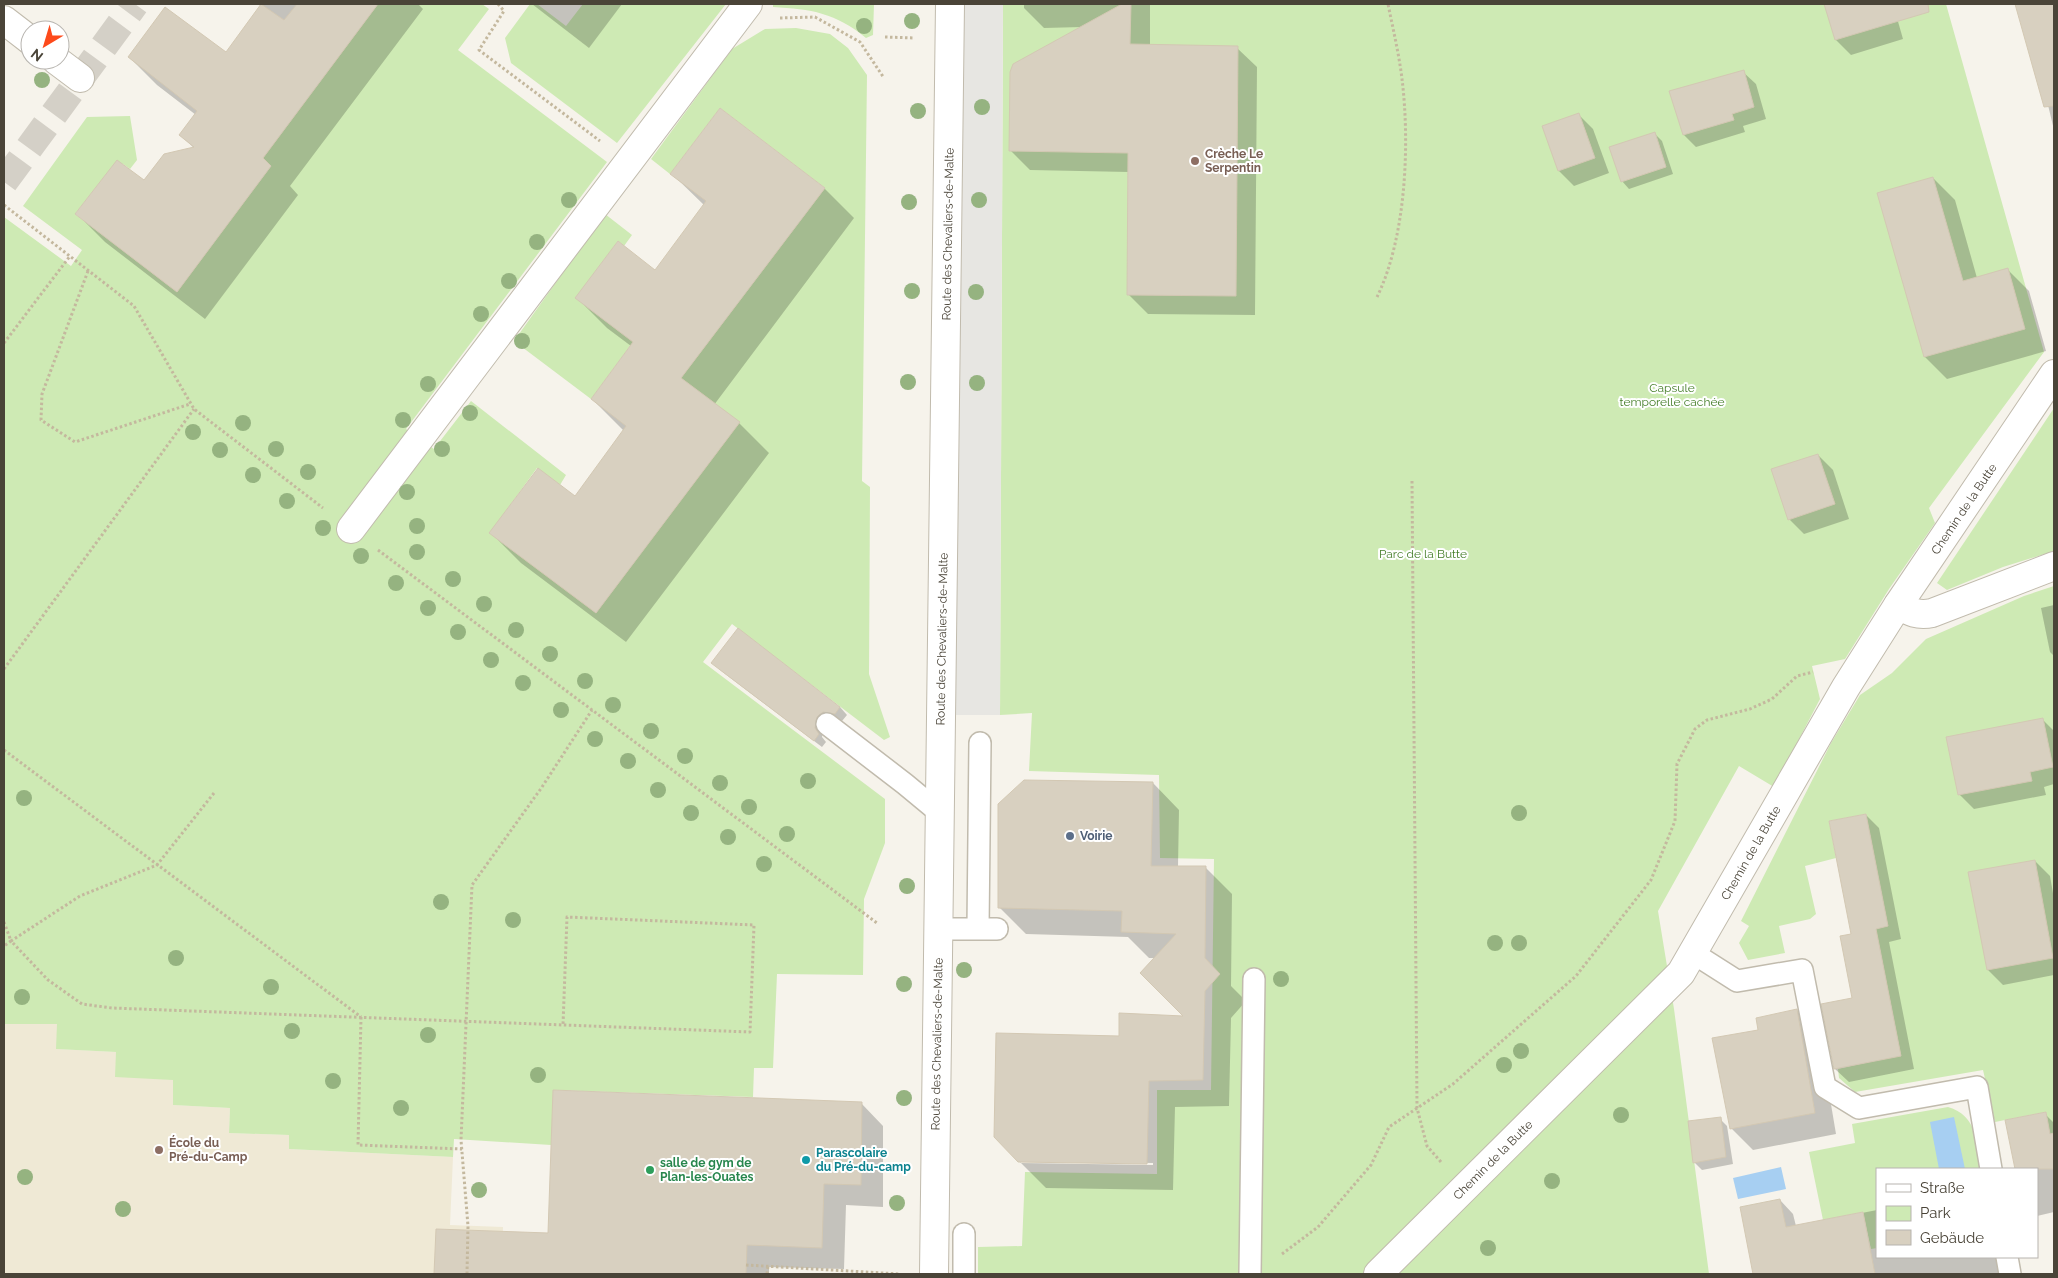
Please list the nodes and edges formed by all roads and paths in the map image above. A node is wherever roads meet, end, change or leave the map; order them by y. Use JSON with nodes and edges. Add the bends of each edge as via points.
{"nodes":[{"id":1,"x":498,"y":4,"type":"edge"},
{"id":2,"x":748,"y":4,"type":"edge"},
{"id":3,"x":950,"y":4,"type":"edge"},
{"id":4,"x":1388,"y":4,"type":"edge"},
{"id":5,"x":777,"y":18,"type":"dead end"},
{"id":6,"x":4,"y":20,"type":"edge"},
{"id":7,"x":20,"y":32,"type":"edge"},
{"id":8,"x":885,"y":38,"type":"dead end"},
{"id":9,"x":919,"y":39,"type":"dead end"},
{"id":10,"x":69,"y":70,"type":"edge"},
{"id":11,"x":80,"y":78,"type":"dead end"},
{"id":12,"x":884,"y":78,"type":"dead end"},
{"id":13,"x":628,"y":162,"type":"junction"},
{"id":14,"x":4,"y":205,"type":"edge"},
{"id":15,"x":70,"y":256,"type":"junction"},
{"id":16,"x":88,"y":270,"type":"junction"},
{"id":17,"x":1377,"y":297,"type":"dead end"},
{"id":18,"x":4,"y":342,"type":"edge"},
{"id":19,"x":2054,"y":374,"type":"edge"},
{"id":20,"x":190,"y":404,"type":"junction"},
{"id":21,"x":194,"y":409,"type":"junction"},
{"id":22,"x":1412,"y":481,"type":"dead end"},
{"id":23,"x":351,"y":529,"type":"junction"},
{"id":24,"x":2054,"y":566,"type":"edge"},
{"id":25,"x":1898,"y":605,"type":"junction"},
{"id":26,"x":4,"y":669,"type":"edge"},
{"id":27,"x":1846,"y":687,"type":"junction"},
{"id":28,"x":592,"y":710,"type":"junction"},
{"id":29,"x":827,"y":724,"type":"dead end"},
{"id":30,"x":980,"y":743,"type":"dead end"},
{"id":31,"x":4,"y":750,"type":"edge"},
{"id":32,"x":214,"y":793,"type":"dead end"},
{"id":33,"x":940,"y":813,"type":"junction"},
{"id":34,"x":157,"y":865,"type":"junction"},
{"id":35,"x":4,"y":922,"type":"edge"},
{"id":36,"x":877,"y":923,"type":"dead end"},
{"id":37,"x":938,"y":928,"type":"junction"},
{"id":38,"x":11,"y":941,"type":"junction"},
{"id":39,"x":4,"y":946,"type":"edge"},
{"id":40,"x":1693,"y":953,"type":"junction"},
{"id":41,"x":1254,"y":979,"type":"dead end"},
{"id":42,"x":361,"y":1017,"type":"junction"},
{"id":43,"x":467,"y":1022,"type":"junction"},
{"id":44,"x":563,"y":1025,"type":"junction"},
{"id":45,"x":1417,"y":1108,"type":"junction"},
{"id":46,"x":462,"y":1149,"type":"junction"},
{"id":47,"x":1991,"y":1168,"type":"edge"},
{"id":48,"x":1464,"y":1189,"type":"junction"},
{"id":49,"x":964,"y":1234,"type":"dead end"},
{"id":50,"x":1278,"y":1257,"type":"dead end"},
{"id":51,"x":2007,"y":1258,"type":"edge"},
{"id":52,"x":746,"y":1265,"type":"dead end"},
{"id":53,"x":768,"y":1266,"type":"junction"},
{"id":54,"x":467,"y":1274,"type":"edge"},
{"id":55,"x":767,"y":1274,"type":"edge"},
{"id":56,"x":903,"y":1274,"type":"edge"},
{"id":57,"x":934,"y":1274,"type":"edge"},
{"id":58,"x":964,"y":1274,"type":"edge"},
{"id":59,"x":1250,"y":1274,"type":"edge"},
{"id":60,"x":1378,"y":1274,"type":"edge"},
{"id":61,"x":2010,"y":1274,"type":"edge"}],
"edges":[{"from":1,"to":13,"type":"path","via":[[504,11],[479,50]]},
{"from":2,"to":13,"type":"street"},
{"from":3,"to":33,"type":"street","name":"Route des Chevaliers-de-Malte"},
{"from":4,"to":17,"type":"path","via":[[1402,79],[1405,142],[1402,202],[1387,276]]},
{"from":5,"to":12,"type":"path","via":[[815,17],[860,42]]},
{"from":6,"to":7,"type":"street"},
{"from":8,"to":9,"type":"path"},
{"from":10,"to":11,"type":"street"},
{"from":13,"to":23,"type":"street"},
{"from":14,"to":15,"type":"path"},
{"from":15,"to":16,"type":"path"},
{"from":15,"to":18,"type":"path"},
{"from":16,"to":20,"type":"path","via":[[134,306]]},
{"from":16,"to":20,"type":"path","via":[[42,394],[42,420],[75,442]]},
{"from":19,"to":25,"type":"street","name":"Chemin de la Butte"},
{"from":20,"to":21,"type":"path"},
{"from":21,"to":23,"type":"path"},
{"from":21,"to":26,"type":"path"},
{"from":22,"to":45,"type":"path"},
{"from":23,"to":28,"type":"path"},
{"from":24,"to":25,"type":"street","via":[[1932,613],[1913,613]]},
{"from":25,"to":27,"type":"street","name":"Chemin de la Butte"},
{"from":27,"to":40,"type":"street","name":"Chemin de la Butte"},
{"from":27,"to":45,"type":"path","via":[[1819,670],[1798,676],[1772,699],[1750,710],[1707,720],[1695,729],[1677,764],[1675,821],[1651,880],[1576,976],[1453,1084]]},
{"from":28,"to":36,"type":"path"},
{"from":28,"to":43,"type":"path","via":[[472,885]]},
{"from":29,"to":33,"type":"lane"},
{"from":30,"to":37,"type":"lane","via":[[988,929]]},
{"from":31,"to":34,"type":"path"},
{"from":32,"to":34,"type":"path"},
{"from":33,"to":37,"type":"street","name":"Route des Chevaliers-de-Malte"},
{"from":34,"to":38,"type":"path","via":[[80,896]]},
{"from":34,"to":42,"type":"path"},
{"from":35,"to":38,"type":"path"},
{"from":37,"to":57,"type":"street","name":"Route des Chevaliers-de-Malte"},
{"from":38,"to":39,"type":"path"},
{"from":38,"to":42,"type":"path","via":[[48,980],[82,1004],[112,1008]]},
{"from":40,"to":47,"type":"lane","via":[[1737,981],[1802,970],[1826,1087],[1859,1108],[1977,1087]]},
{"from":40,"to":48,"type":"street","name":"Chemin de la Butte","via":[[1682,973]]},
{"from":41,"to":59,"type":"lane"},
{"from":42,"to":43,"type":"path"},
{"from":42,"to":46,"type":"path","via":[[358,1144]]},
{"from":43,"to":44,"type":"path"},
{"from":43,"to":46,"type":"path"},
{"from":44,"to":44,"type":"path","via":[[750,1032],[754,925],[567,917]]},
{"from":45,"to":48,"type":"path","via":[[1427,1146]]},
{"from":45,"to":50,"type":"path","via":[[1389,1127],[1371,1165],[1318,1227]]},
{"from":46,"to":54,"type":"path","via":[[468,1226]]},
{"from":48,"to":60,"type":"street","name":"Chemin de la Butte"},
{"from":49,"to":58,"type":"lane"},
{"from":51,"to":61,"type":"lane"},
{"from":52,"to":53,"type":"path"},
{"from":53,"to":55,"type":"path"},
{"from":53,"to":56,"type":"path"}]}
